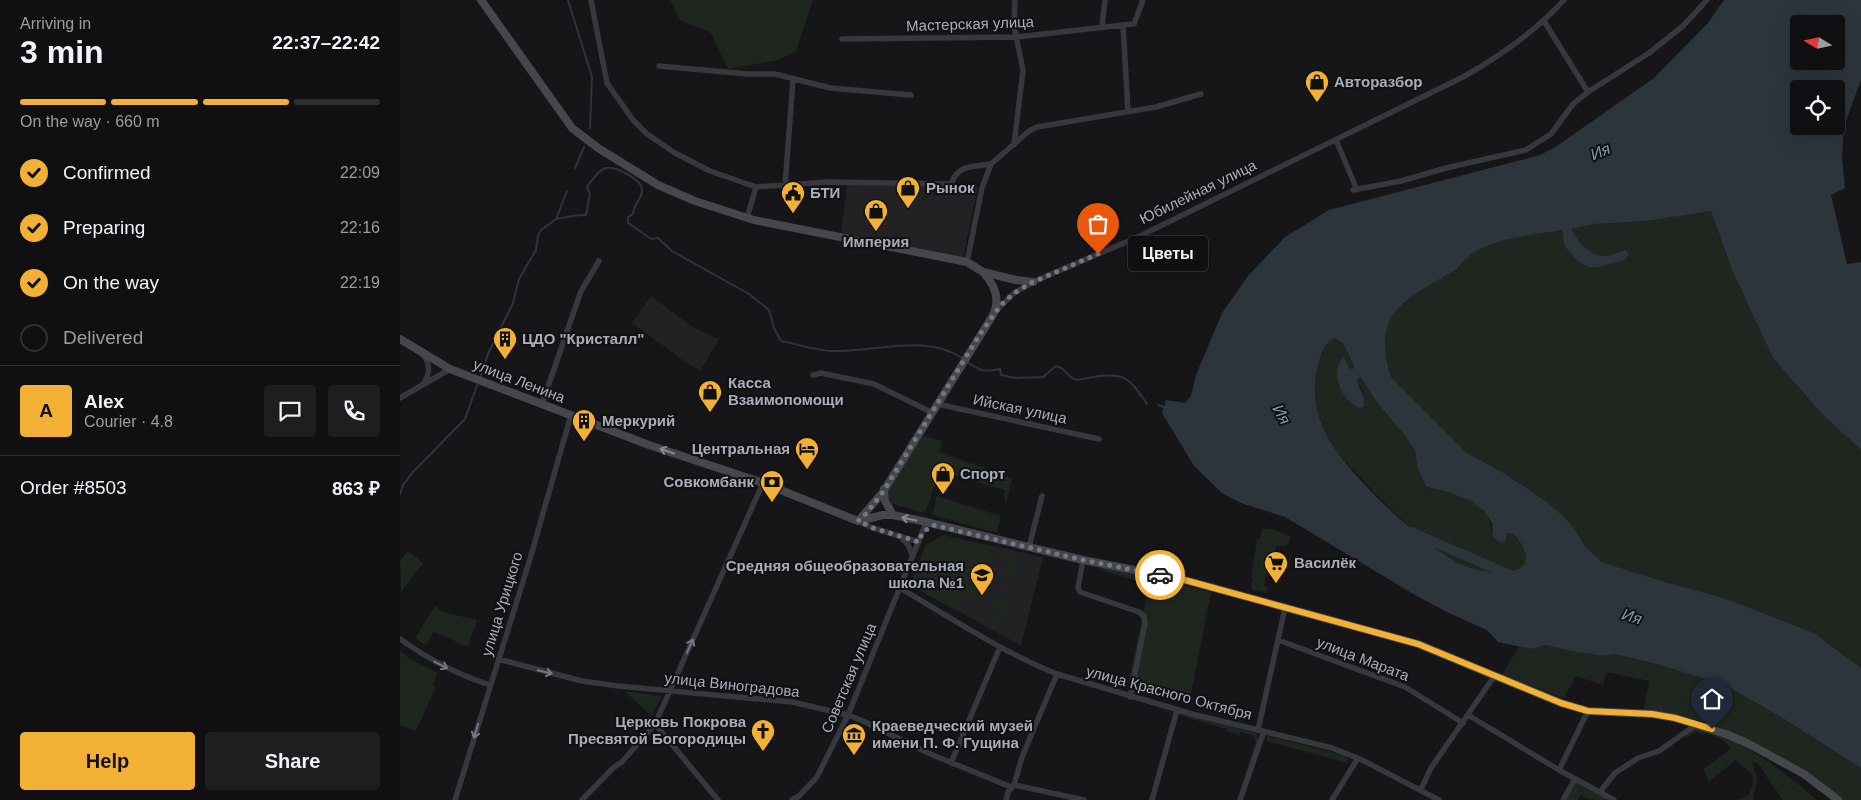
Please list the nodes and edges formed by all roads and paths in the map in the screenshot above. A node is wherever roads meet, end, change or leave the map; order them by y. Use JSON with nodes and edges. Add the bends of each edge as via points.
{"nodes":[{"id":1,"x":481,"y":0,"type":"edge"},
{"id":2,"x":591,"y":0,"type":"edge"},
{"id":3,"x":1015,"y":0,"type":"edge"},
{"id":4,"x":1105,"y":0,"type":"edge"},
{"id":5,"x":1143,"y":0,"type":"edge"},
{"id":6,"x":1564,"y":0,"type":"edge"},
{"id":7,"x":1707,"y":0,"type":"edge"},
{"id":8,"x":1544,"y":20,"type":"junction"},
{"id":9,"x":1123,"y":24,"type":"junction"},
{"id":10,"x":1102,"y":27,"type":"junction"},
{"id":11,"x":1017,"y":38,"type":"junction"},
{"id":12,"x":842,"y":39,"type":"dead end"},
{"id":13,"x":659,"y":66,"type":"dead end"},
{"id":14,"x":793,"y":80,"type":"junction"},
{"id":15,"x":1588,"y":92,"type":"junction"},
{"id":16,"x":1201,"y":94,"type":"dead end"},
{"id":17,"x":912,"y":95,"type":"dead end"},
{"id":18,"x":1128,"y":111,"type":"junction"},
{"id":19,"x":1336,"y":140,"type":"junction"},
{"id":20,"x":1014,"y":144,"type":"junction"},
{"id":21,"x":991,"y":164,"type":"junction"},
{"id":22,"x":785,"y":186,"type":"junction"},
{"id":23,"x":756,"y":187,"type":"junction"},
{"id":24,"x":747,"y":218,"type":"junction"},
{"id":25,"x":600,"y":261,"type":"dead end"},
{"id":26,"x":968,"y":262,"type":"junction"},
{"id":27,"x":983,"y":272,"type":"junction"},
{"id":28,"x":1033,"y":282,"type":"junction"},
{"id":29,"x":993,"y":315,"type":"junction"},
{"id":30,"x":400,"y":339,"type":"edge"},
{"id":31,"x":420,"y":352,"type":"junction"},
{"id":32,"x":450,"y":369,"type":"junction"},
{"id":33,"x":813,"y":376,"type":"dead end"},
{"id":34,"x":422,"y":386,"type":"junction"},
{"id":35,"x":400,"y":398,"type":"edge"},
{"id":36,"x":542,"y":404,"type":"junction"},
{"id":37,"x":937,"y":404,"type":"junction"},
{"id":38,"x":931,"y":412,"type":"junction"},
{"id":39,"x":572,"y":415,"type":"junction"},
{"id":40,"x":1099,"y":439,"type":"dead end"},
{"id":41,"x":762,"y":483,"type":"junction"},
{"id":42,"x":884,"y":489,"type":"junction"},
{"id":43,"x":1042,"y":496,"type":"dead end"},
{"id":44,"x":883,"y":515,"type":"junction"},
{"id":45,"x":892,"y":515,"type":"junction"},
{"id":46,"x":858,"y":521,"type":"junction"},
{"id":47,"x":929,"y":524,"type":"junction"},
{"id":48,"x":879,"y":530,"type":"junction"},
{"id":49,"x":899,"y":536,"type":"junction"},
{"id":50,"x":919,"y":542,"type":"junction"},
{"id":51,"x":1029,"y":547,"type":"junction"},
{"id":52,"x":913,"y":556,"type":"junction"},
{"id":53,"x":1083,"y":560,"type":"junction"},
{"id":54,"x":900,"y":588,"type":"junction"},
{"id":55,"x":1285,"y":608,"type":"junction"},
{"id":56,"x":400,"y":639,"type":"edge"},
{"id":57,"x":1278,"y":640,"type":"junction"},
{"id":58,"x":1000,"y":646,"type":"junction"},
{"id":59,"x":498,"y":659,"type":"junction"},
{"id":60,"x":1057,"y":674,"type":"junction"},
{"id":61,"x":1495,"y":675,"type":"junction"},
{"id":62,"x":490,"y":685,"type":"junction"},
{"id":63,"x":670,"y":690,"type":"junction"},
{"id":64,"x":1130,"y":697,"type":"junction"},
{"id":65,"x":1177,"y":710,"type":"junction"},
{"id":66,"x":1588,"y":711,"type":"junction"},
{"id":67,"x":848,"y":715,"type":"junction"},
{"id":68,"x":1468,"y":715,"type":"junction"},
{"id":69,"x":1462,"y":723,"type":"junction"},
{"id":70,"x":655,"y":724,"type":"junction"},
{"id":71,"x":1697,"y":724,"type":"junction"},
{"id":72,"x":1261,"y":731,"type":"junction"},
{"id":73,"x":1358,"y":758,"type":"junction"},
{"id":74,"x":951,"y":763,"type":"junction"},
{"id":75,"x":1559,"y":770,"type":"junction"},
{"id":76,"x":1575,"y":778,"type":"junction"},
{"id":77,"x":1012,"y":786,"type":"junction"},
{"id":78,"x":1421,"y":789,"type":"junction"},
{"id":79,"x":1600,"y":792,"type":"junction"},
{"id":80,"x":1427,"y":793,"type":"junction"},
{"id":81,"x":801,"y":798,"type":"edge"},
{"id":82,"x":455,"y":800,"type":"edge"},
{"id":83,"x":582,"y":800,"type":"edge"},
{"id":84,"x":718,"y":800,"type":"edge"},
{"id":85,"x":792,"y":800,"type":"edge"},
{"id":86,"x":1006,"y":800,"type":"edge"},
{"id":87,"x":1084,"y":800,"type":"edge"},
{"id":88,"x":1152,"y":800,"type":"edge"},
{"id":89,"x":1240,"y":800,"type":"edge"},
{"id":90,"x":1332,"y":800,"type":"edge"},
{"id":91,"x":1425,"y":800,"type":"edge"},
{"id":92,"x":1439,"y":800,"type":"edge"},
{"id":93,"x":1563,"y":800,"type":"edge"},
{"id":94,"x":1614,"y":800,"type":"edge"},
{"id":95,"x":1838,"y":800,"type":"edge"}],
"edges":[{"from":1,"to":24,"type":"main road","via":[[579,134],[658,185]]},
{"from":2,"to":23,"type":"street","via":[[607,83],[640,128],[676,154],[710,171]]},
{"from":3,"to":11,"type":"street"},
{"from":4,"to":10,"type":"street"},
{"from":5,"to":9,"type":"street","via":[[1134,24]]},
{"from":6,"to":8,"type":"street","name":"Юбилейная улица"},
{"from":7,"to":15,"type":"street","via":[[1656,48]]},
{"from":8,"to":15,"type":"street"},
{"from":8,"to":19,"type":"street","name":"Юбилейная улица","via":[[1514,45],[1478,68]]},
{"from":9,"to":10,"type":"street","name":"Мастерская улица"},
{"from":9,"to":18,"type":"street"},
{"from":10,"to":11,"type":"street","name":"Мастерская улица"},
{"from":11,"to":12,"type":"street","name":"Мастерская улица"},
{"from":11,"to":20,"type":"street","via":[[1023,70]]},
{"from":13,"to":14,"type":"street","via":[[775,74]]},
{"from":14,"to":17,"type":"street","via":[[830,88]]},
{"from":14,"to":22,"type":"street"},
{"from":15,"to":19,"type":"street","via":[[1573,104],[1551,134],[1526,150],[1355,190]]},
{"from":16,"to":18,"type":"street"},
{"from":18,"to":20,"type":"street","via":[[1037,127]]},
{"from":19,"to":28,"type":"street","name":"Юбилейная улица","via":[[1140,236]]},
{"from":20,"to":21,"type":"street"},
{"from":21,"to":22,"type":"street","via":[[960,170],[951,184],[828,182]]},
{"from":21,"to":26,"type":"street","via":[[982,188]]},
{"from":22,"to":23,"type":"street"},
{"from":23,"to":24,"type":"street"},
{"from":24,"to":26,"type":"main road"},
{"from":25,"to":36,"type":"street","via":[[581,291]]},
{"from":26,"to":27,"type":"main road"},
{"from":27,"to":28,"type":"main road"},
{"from":27,"to":29,"type":"main road","via":[[997,297]]},
{"from":28,"to":29,"type":"street","name":"Юбилейная улица","via":[[1009,297]]},
{"from":29,"to":37,"type":"main road","name":"Юбилейная улица"},
{"from":30,"to":31,"type":"main road","name":"улица Ленина"},
{"from":31,"to":32,"type":"main road","name":"улица Ленина"},
{"from":31,"to":34,"type":"street","via":[[428,365]]},
{"from":32,"to":34,"type":"street"},
{"from":32,"to":36,"type":"main road","name":"улица Ленина"},
{"from":33,"to":38,"type":"street","via":[[822,373],[874,384]]},
{"from":34,"to":35,"type":"street"},
{"from":36,"to":39,"type":"main road","name":"улица Ленина"},
{"from":37,"to":38,"type":"main road","name":"Юбилейная улица"},
{"from":37,"to":40,"type":"street","name":"Ийская улица"},
{"from":38,"to":42,"type":"main road","name":"Юбилейная улица"},
{"from":41,"to":39,"type":"main road","name":"улица Ленина","one_way":true},
{"from":39,"to":59,"type":"street","name":"улица Урицкого"},
{"from":41,"to":46,"type":"main road","name":"улица Ленина"},
{"from":63,"to":41,"type":"street","one_way":true},
{"from":42,"to":45,"type":"main road","via":[[885,502]]},
{"from":42,"to":46,"type":"main road","name":"Юбилейная улица"},
{"from":43,"to":51,"type":"street"},
{"from":44,"to":45,"type":"main road"},
{"from":44,"to":46,"type":"main road"},
{"from":44,"to":48,"type":"street","via":[[877,522]]},
{"from":47,"to":45,"type":"main road","one_way":true},
{"from":46,"to":48,"type":"street"},
{"from":47,"to":50,"type":"street","name":"Советская улица"},
{"from":47,"to":51,"type":"main road"},
{"from":48,"to":49,"type":"street"},
{"from":49,"to":50,"type":"street"},
{"from":49,"to":52,"type":"street"},
{"from":50,"to":52,"type":"street","name":"Советская улица"},
{"from":51,"to":53,"type":"main road"},
{"from":52,"to":54,"type":"street","name":"Советская улица"},
{"from":53,"to":55,"type":"main road","via":[[1181,579]]},
{"from":53,"to":64,"type":"street","via":[[1080,592],[1144,616]]},
{"from":54,"to":58,"type":"street","name":"улица Красного Октября"},
{"from":54,"to":67,"type":"street","name":"Советская улица"},
{"from":55,"to":57,"type":"street"},
{"from":55,"to":61,"type":"main road","via":[[1418,644]]},
{"from":56,"to":62,"type":"street","one_way":true,"via":[[449,669]]},
{"from":57,"to":69,"type":"street","name":"улица Марата","via":[[1405,687]]},
{"from":57,"to":72,"type":"street"},
{"from":58,"to":60,"type":"street","name":"улица Красного Октября"},
{"from":58,"to":74,"type":"street"},
{"from":59,"to":62,"type":"street","name":"улица Урицкого"},
{"from":59,"to":63,"type":"street","name":"улица Виноградова","one_way":true,"via":[[582,681]]},
{"from":60,"to":64,"type":"street","name":"улица Красного Октября"},
{"from":60,"to":77,"type":"street"},
{"from":61,"to":66,"type":"main road"},
{"from":61,"to":68,"type":"street"},
{"from":62,"to":82,"type":"street","name":"улица Урицкого","one_way":true},
{"from":63,"to":67,"type":"street","name":"улица Виноградова","via":[[792,702]]},
{"from":63,"to":70,"type":"street"},
{"from":64,"to":65,"type":"street","name":"улица Красного Октября"},
{"from":65,"to":72,"type":"street","name":"улица Красного Октября"},
{"from":65,"to":88,"type":"street"},
{"from":66,"to":71,"type":"main road","via":[[1652,714]]},
{"from":66,"to":75,"type":"street"},
{"from":67,"to":74,"type":"street","name":"улица Виноградова"},
{"from":67,"to":81,"type":"street","name":"Советская улица","via":[[821,770]]},
{"from":68,"to":69,"type":"street"},
{"from":68,"to":75,"type":"street"},
{"from":69,"to":78,"type":"street","via":[[1431,768]]},
{"from":70,"to":83,"type":"street","via":[[622,762]]},
{"from":70,"to":84,"type":"street"},
{"from":71,"to":79,"type":"street","via":[[1658,751],[1638,758],[1615,773]]},
{"from":71,"to":95,"type":"main road","via":[[1755,747],[1804,774]]},
{"from":72,"to":73,"type":"street","name":"улица Красного Октября","via":[[1304,740]]},
{"from":72,"to":89,"type":"street"},
{"from":73,"to":78,"type":"street","name":"улица Красного Октября"},
{"from":73,"to":90,"type":"street"},
{"from":74,"to":77,"type":"street","name":"улица Виноградова"},
{"from":75,"to":76,"type":"street"},
{"from":76,"to":79,"type":"street"},
{"from":76,"to":93,"type":"street"},
{"from":77,"to":86,"type":"street"},
{"from":77,"to":87,"type":"street","name":"улица Виноградова"},
{"from":78,"to":80,"type":"street","name":"улица Красного Октября"},
{"from":79,"to":94,"type":"street"},
{"from":80,"to":91,"type":"street"},
{"from":80,"to":92,"type":"street","name":"улица Красного Октября"},
{"from":81,"to":85,"type":"street","name":"Советская улица"}]}
